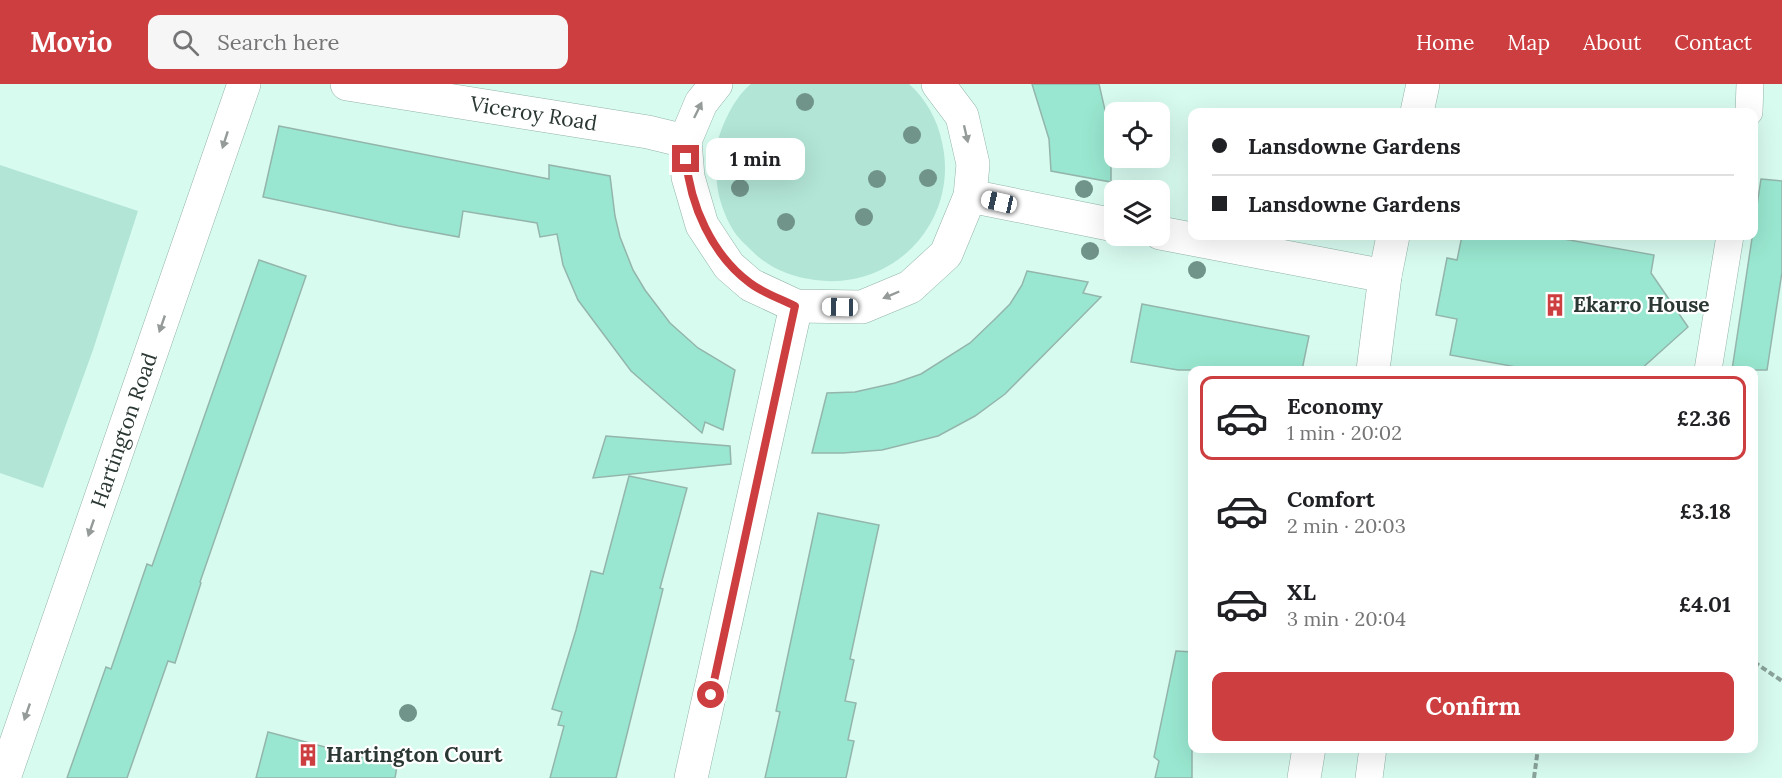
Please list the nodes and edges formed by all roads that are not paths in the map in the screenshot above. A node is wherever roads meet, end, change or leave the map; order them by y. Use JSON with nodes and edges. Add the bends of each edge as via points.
{"nodes":[{"id":1,"x":244,"y":84,"type":"edge"},
{"id":2,"x":347,"y":84,"type":"edge"},
{"id":3,"x":716,"y":84,"type":"edge"},
{"id":4,"x":938,"y":84,"type":"edge"},
{"id":5,"x":1423,"y":84,"type":"edge"},
{"id":6,"x":1750,"y":84,"type":"edge"},
{"id":7,"x":1418,"y":108,"type":"edge"},
{"id":8,"x":1749,"y":108,"type":"edge"},
{"id":9,"x":685,"y":141,"type":"junction"},
{"id":10,"x":970,"y":196,"type":"junction"},
{"id":11,"x":1104,"y":223,"type":"edge"},
{"id":12,"x":1170,"y":235,"type":"edge"},
{"id":13,"x":1188,"y":238,"type":"edge"},
{"id":14,"x":1197,"y":240,"type":"edge"},
{"id":15,"x":1392,"y":240,"type":"edge"},
{"id":16,"x":1729,"y":240,"type":"edge"},
{"id":17,"x":1385,"y":276,"type":"junction"},
{"id":18,"x":795,"y":306,"type":"junction"},
{"id":19,"x":1374,"y":366,"type":"edge"},
{"id":20,"x":1709,"y":366,"type":"edge"},
{"id":21,"x":1309,"y":753,"type":"edge"},
{"id":22,"x":1373,"y":753,"type":"edge"},
{"id":23,"x":4,"y":778,"type":"edge"},
{"id":24,"x":692,"y":778,"type":"edge"},
{"id":25,"x":1304,"y":778,"type":"edge"},
{"id":26,"x":1369,"y":778,"type":"edge"}],
"edges":[{"from":1,"to":23,"type":"street","name":"Hartington Road","one_way":true},
{"from":2,"to":9,"type":"street","name":"Viceroy Road"},
{"from":9,"to":3,"type":"street","one_way":true,"via":[[701,103]]},
{"from":4,"to":10,"type":"street","one_way":true,"via":[[962,116],[973,164]]},
{"from":5,"to":7,"type":"street"},
{"from":6,"to":8,"type":"lane"},
{"from":9,"to":18,"type":"street","via":[[688,177],[702,225],[729,266],[751,285]]},
{"from":10,"to":11,"type":"street"},
{"from":10,"to":18,"type":"street","one_way":true,"via":[[946,254],[910,287],[862,307]]},
{"from":12,"to":13,"type":"street"},
{"from":14,"to":17,"type":"street"},
{"from":15,"to":17,"type":"street"},
{"from":16,"to":20,"type":"lane"},
{"from":17,"to":19,"type":"street"},
{"from":18,"to":24,"type":"street"},
{"from":21,"to":25,"type":"street"},
{"from":22,"to":26,"type":"lane"}]}
